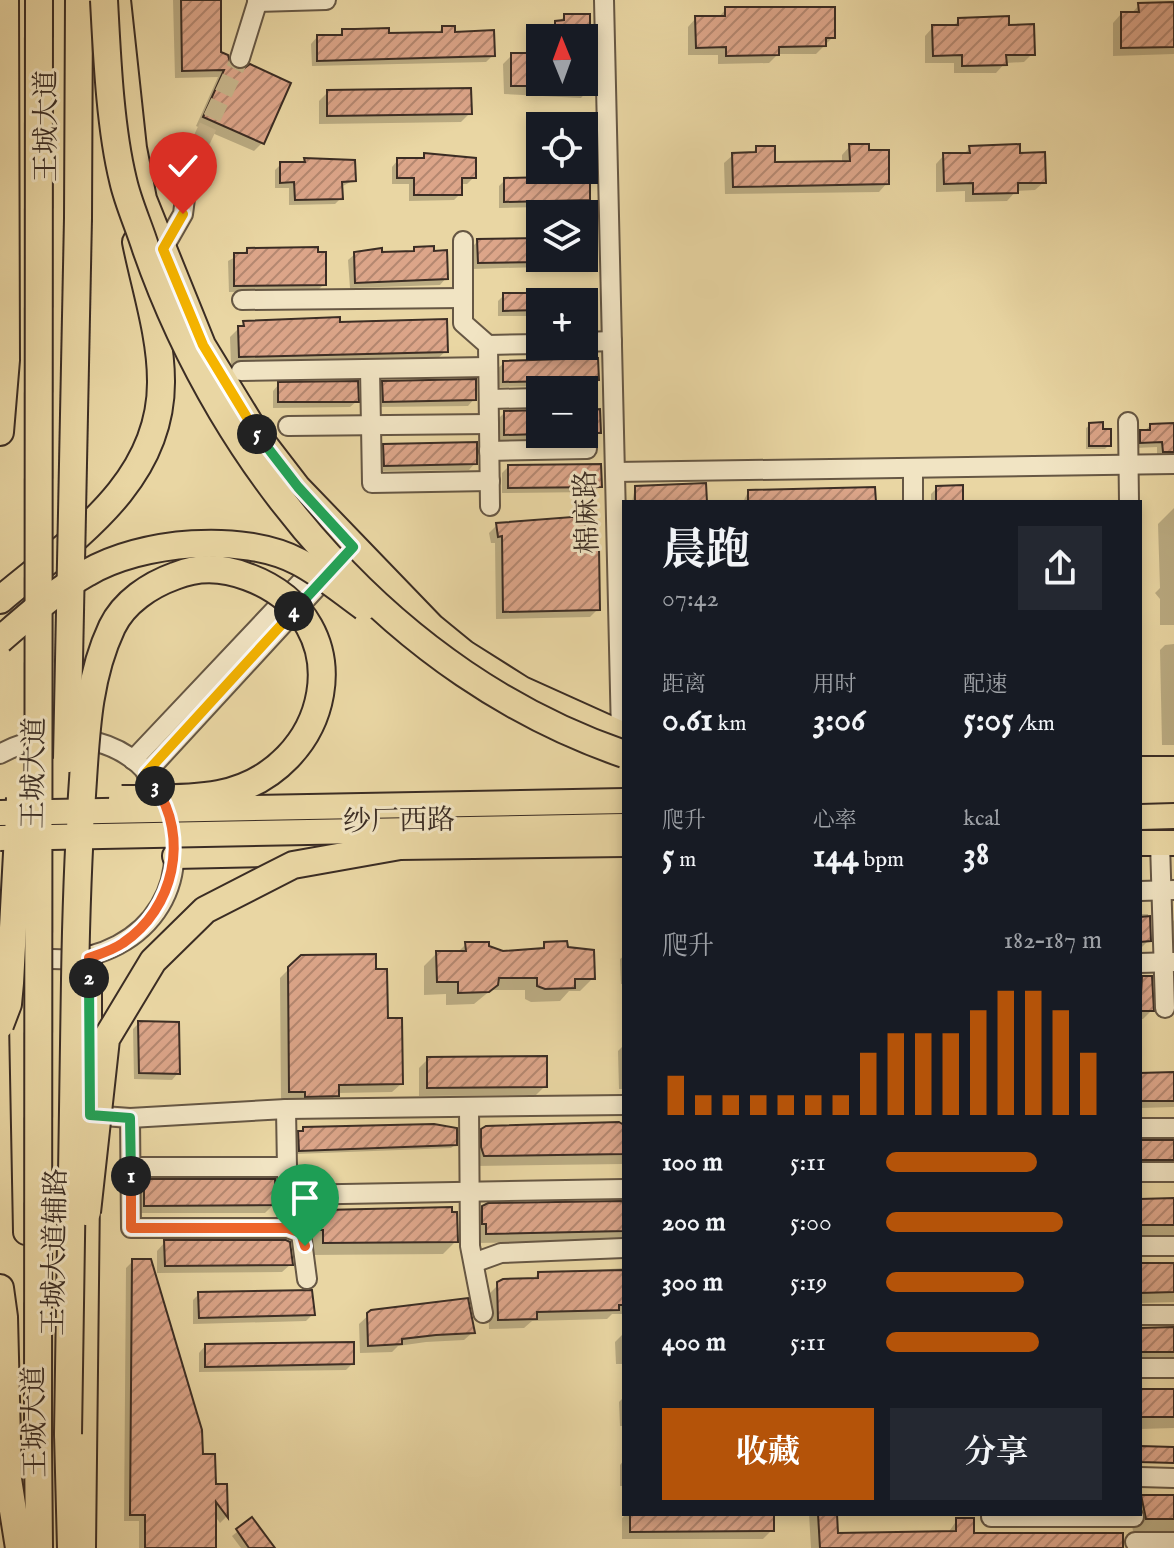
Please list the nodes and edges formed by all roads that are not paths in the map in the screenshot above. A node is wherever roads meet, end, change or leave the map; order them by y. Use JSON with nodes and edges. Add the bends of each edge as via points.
{"nodes":[{"id":1,"x":5,"y":0,"type":"edge"},
{"id":2,"x":39,"y":0,"type":"edge"},
{"id":3,"x":79,"y":0,"type":"edge"},
{"id":4,"x":104,"y":0,"type":"edge"},
{"id":5,"x":118,"y":0,"type":"edge"},
{"id":6,"x":326,"y":0,"type":"edge"},
{"id":7,"x":604,"y":0,"type":"edge"},
{"id":8,"x":257,"y":1,"type":"edge"},
{"id":9,"x":240,"y":58,"type":"tunnel mouth"},
{"id":10,"x":189,"y":167,"type":"tunnel mouth"},
{"id":11,"x":122,"y":180,"type":"junction"},
{"id":12,"x":463,"y":241,"type":"dead end"},
{"id":13,"x":163,"y":249,"type":"junction"},
{"id":14,"x":463,"y":298,"type":"junction"},
{"id":15,"x":242,"y":300,"type":"dead end"},
{"id":16,"x":612,"y":341,"type":"junction"},
{"id":17,"x":598,"y":342,"type":"edge"},
{"id":18,"x":526,"y":344,"type":"edge"},
{"id":19,"x":488,"y":345,"type":"junction"},
{"id":20,"x":488,"y":367,"type":"junction"},
{"id":21,"x":370,"y":369,"type":"junction"},
{"id":22,"x":241,"y":371,"type":"dead end"},
{"id":23,"x":526,"y":398,"type":"edge"},
{"id":24,"x":489,"y":399,"type":"junction"},
{"id":25,"x":1128,"y":422,"type":"dead end"},
{"id":26,"x":489,"y":424,"type":"junction"},
{"id":27,"x":288,"y":426,"type":"dead end"},
{"id":28,"x":371,"y":426,"type":"junction"},
{"id":29,"x":0,"y":432,"type":"edge"},
{"id":30,"x":587,"y":449,"type":"dead end"},
{"id":31,"x":489,"y":451,"type":"junction"},
{"id":32,"x":1174,"y":464,"type":"edge"},
{"id":33,"x":1128,"y":465,"type":"junction"},
{"id":34,"x":913,"y":468,"type":"junction"},
{"id":35,"x":615,"y":472,"type":"junction"},
{"id":36,"x":490,"y":481,"type":"junction"},
{"id":37,"x":913,"y":500,"type":"edge"},
{"id":38,"x":1129,"y":500,"type":"edge"},
{"id":39,"x":490,"y":506,"type":"dead end"},
{"id":40,"x":620,"y":520,"type":"edge"},
{"id":41,"x":348,"y":542,"type":"junction"},
{"id":42,"x":0,"y":600,"type":"edge"},
{"id":43,"x":621,"y":600,"type":"edge"},
{"id":44,"x":0,"y":640,"type":"edge"},
{"id":45,"x":36,"y":656,"type":"junction"},
{"id":46,"x":622,"y":660,"type":"edge"},
{"id":47,"x":479,"y":686,"type":"junction"},
{"id":48,"x":622,"y":740,"type":"edge"},
{"id":49,"x":622,"y":741,"type":"edge"},
{"id":50,"x":0,"y":754,"type":"edge"},
{"id":51,"x":140,"y":766,"type":"junction"},
{"id":52,"x":1142,"y":769,"type":"edge"},
{"id":53,"x":1174,"y":769,"type":"edge"},
{"id":54,"x":1174,"y":790,"type":"edge"},
{"id":55,"x":1142,"y":791,"type":"edge"},
{"id":56,"x":122,"y":799,"type":"joint"},
{"id":57,"x":622,"y":801,"type":"edge"},
{"id":58,"x":0,"y":810,"type":"edge"},
{"id":59,"x":1174,"y":816,"type":"edge"},
{"id":60,"x":1142,"y":817,"type":"edge"},
{"id":61,"x":622,"y":826,"type":"edge"},
{"id":62,"x":622,"y":843,"type":"edge"},
{"id":63,"x":1158,"y":843,"type":"edge"},
{"id":64,"x":5,"y":847,"type":"edge"},
{"id":65,"x":622,"y":850,"type":"edge"},
{"id":66,"x":175,"y":856,"type":"junction"},
{"id":67,"x":1168,"y":890,"type":"edge"},
{"id":68,"x":1142,"y":891,"type":"edge"},
{"id":69,"x":10,"y":949,"type":"edge"},
{"id":70,"x":89,"y":958,"type":"junction"},
{"id":71,"x":1169,"y":962,"type":"edge"},
{"id":72,"x":1142,"y":963,"type":"edge"},
{"id":73,"x":1165,"y":1008,"type":"dead end"},
{"id":74,"x":0,"y":1025,"type":"edge"},
{"id":75,"x":622,"y":1105,"type":"edge"},
{"id":76,"x":469,"y":1107,"type":"junction"},
{"id":77,"x":286,"y":1109,"type":"junction"},
{"id":78,"x":90,"y":1115,"type":"junction"},
{"id":79,"x":130,"y":1118,"type":"junction"},
{"id":80,"x":1142,"y":1128,"type":"edge"},
{"id":81,"x":1174,"y":1128,"type":"edge"},
{"id":82,"x":130,"y":1167,"type":"junction"},
{"id":83,"x":287,"y":1167,"type":"junction"},
{"id":84,"x":1142,"y":1172,"type":"edge"},
{"id":85,"x":1174,"y":1172,"type":"edge"},
{"id":86,"x":622,"y":1189,"type":"edge"},
{"id":87,"x":471,"y":1192,"type":"junction"},
{"id":88,"x":287,"y":1195,"type":"junction"},
{"id":89,"x":288,"y":1228,"type":"junction"},
{"id":90,"x":1142,"y":1246,"type":"edge"},
{"id":91,"x":1174,"y":1246,"type":"edge"},
{"id":92,"x":622,"y":1248,"type":"edge"},
{"id":93,"x":476,"y":1262,"type":"junction"},
{"id":94,"x":307,"y":1279,"type":"dead end"},
{"id":95,"x":0,"y":1288,"type":"edge"},
{"id":96,"x":483,"y":1313,"type":"dead end"},
{"id":97,"x":1142,"y":1315,"type":"edge"},
{"id":98,"x":1174,"y":1315,"type":"edge"},
{"id":99,"x":1142,"y":1368,"type":"edge"},
{"id":100,"x":1174,"y":1368,"type":"edge"},
{"id":101,"x":68,"y":1434,"type":"junction"},
{"id":102,"x":1142,"y":1477,"type":"edge"},
{"id":103,"x":1174,"y":1478,"type":"edge"},
{"id":104,"x":1062,"y":1516,"type":"edge"},
{"id":105,"x":1134,"y":1516,"type":"edge"},
{"id":106,"x":991,"y":1517,"type":"dead end"},
{"id":107,"x":1174,"y":1542,"type":"edge"},
{"id":108,"x":1135,"y":1545,"type":"edge"},
{"id":109,"x":19,"y":1548,"type":"edge"},
{"id":110,"x":28,"y":1548,"type":"edge"},
{"id":111,"x":39,"y":1548,"type":"edge"},
{"id":112,"x":71,"y":1548,"type":"edge"},
{"id":113,"x":83,"y":1548,"type":"edge"}],
"edges":[{"from":1,"to":29,"type":"highway","via":[[6,360]]},
{"from":2,"to":45,"type":"highway","name":"王城大道","bridge":true},
{"from":3,"to":101,"type":"highway","name":"王城大道","bridge":true,"via":[[66,822]]},
{"from":4,"to":11,"type":"highway","bridge":true},
{"from":5,"to":13,"type":"main road","via":[[134,148],[144,199]]},
{"from":6,"to":8,"type":"street"},
{"from":7,"to":16,"type":"street","name":"棉麻路"},
{"from":8,"to":9,"type":"street"},
{"from":10,"to":13,"type":"street","via":[[183,214]]},
{"from":11,"to":42,"type":"highway","bridge":true,"via":[[162,380],[150,445],[140,468],[102,514]]},
{"from":11,"to":47,"type":"highway","bridge":true,"via":[[157,280],[226,423],[302,527],[388,614]]},
{"from":12,"to":14,"type":"street"},
{"from":13,"to":41,"type":"main road","via":[[228,392],[298,487]]},
{"from":14,"to":15,"type":"street"},
{"from":14,"to":19,"type":"street","via":[[463,323]]},
{"from":16,"to":17,"type":"street"},
{"from":16,"to":35,"type":"street","name":"棉麻路"},
{"from":18,"to":19,"type":"street"},
{"from":19,"to":20,"type":"street"},
{"from":20,"to":21,"type":"street"},
{"from":20,"to":24,"type":"street"},
{"from":21,"to":22,"type":"street"},
{"from":21,"to":28,"type":"street"},
{"from":23,"to":24,"type":"street"},
{"from":24,"to":26,"type":"street"},
{"from":25,"to":33,"type":"street"},
{"from":26,"to":28,"type":"street"},
{"from":26,"to":31,"type":"street"},
{"from":27,"to":28,"type":"street"},
{"from":28,"to":36,"type":"street","via":[[372,483]]},
{"from":30,"to":31,"type":"street"},
{"from":31,"to":36,"type":"street"},
{"from":32,"to":33,"type":"street"},
{"from":33,"to":34,"type":"street"},
{"from":33,"to":38,"type":"street"},
{"from":34,"to":35,"type":"street"},
{"from":34,"to":37,"type":"street"},
{"from":35,"to":40,"type":"street","name":"棉麻路"},
{"from":36,"to":39,"type":"street"},
{"from":40,"to":43,"type":"street","name":"棉麻路"},
{"from":41,"to":48,"type":"main road","via":[[432,626],[496,675]]},
{"from":41,"to":51,"type":"street"},
{"from":43,"to":46,"type":"street","name":"棉麻路"},
{"from":44,"to":47,"type":"highway","bridge":true,"via":[[87,572],[125,556],[178,544],[233,544],[297,561]]},
{"from":45,"to":74,"type":"highway","bridge":true,"via":[[20,790],[9,994]]},
{"from":45,"to":111,"type":"highway","name":"王城大道","bridge":true},
{"from":47,"to":49,"type":"highway","bridge":true,"via":[[572,736]]},
{"from":50,"to":51,"type":"street","via":[[23,741],[61,735],[99,741]]},
{"from":51,"to":66,"type":"street","via":[[168,812]]},
{"from":52,"to":53,"type":"main road"},
{"from":54,"to":55,"type":"main road"},
{"from":56,"to":58,"type":"main road","bridge":true},
{"from":56,"to":101,"type":"highway","bridge":true,"via":[[232,790],[274,770],[302,742],[317,714],[322,662],[315,636],[293,604],[242,574],[185,572],[138,596],[115,621],[95,676],[87,710],[77,876]]},
{"from":57,"to":58,"type":"main road","bridge":true},
{"from":59,"to":60,"type":"main road"},
{"from":61,"to":64,"type":"main road","bridge":true},
{"from":62,"to":101,"type":"highway","bridge":true,"via":[[400,846],[293,865],[205,910],[153,961],[106,1039],[99,1073]]},
{"from":63,"to":67,"type":"street"},
{"from":65,"to":66,"type":"main road","name":"纱厂西路"},
{"from":66,"to":70,"type":"street","via":[[167,891],[149,921],[122,944]]},
{"from":67,"to":68,"type":"street"},
{"from":67,"to":71,"type":"street"},
{"from":69,"to":70,"type":"street","via":[[55,962]]},
{"from":69,"to":110,"type":"main road","name":"王城大道辅路"},
{"from":70,"to":78,"type":"main road","name":"王城大道辅路"},
{"from":71,"to":72,"type":"street"},
{"from":71,"to":73,"type":"street"},
{"from":75,"to":76,"type":"street"},
{"from":76,"to":77,"type":"street"},
{"from":76,"to":87,"type":"street"},
{"from":77,"to":79,"type":"street"},
{"from":77,"to":83,"type":"street"},
{"from":78,"to":79,"type":"street"},
{"from":78,"to":113,"type":"main road","name":"王城大道辅路"},
{"from":79,"to":82,"type":"street"},
{"from":80,"to":81,"type":"street"},
{"from":82,"to":83,"type":"street"},
{"from":82,"to":89,"type":"street","via":[[131,1228]]},
{"from":83,"to":88,"type":"street"},
{"from":84,"to":85,"type":"street"},
{"from":86,"to":87,"type":"street"},
{"from":87,"to":88,"type":"street"},
{"from":87,"to":93,"type":"street","via":[[470,1246]]},
{"from":88,"to":89,"type":"street"},
{"from":89,"to":94,"type":"street","via":[[301,1233]]},
{"from":90,"to":91,"type":"street"},
{"from":92,"to":93,"type":"street","via":[[501,1253]]},
{"from":93,"to":96,"type":"street"},
{"from":95,"to":109,"type":"highway","via":[[8,1479]]},
{"from":97,"to":98,"type":"street"},
{"from":99,"to":100,"type":"street"},
{"from":101,"to":112,"type":"highway","name":"王城大道"},
{"from":102,"to":103,"type":"street"},
{"from":104,"to":106,"type":"street"},
{"from":105,"to":108,"type":"street"},
{"from":107,"to":108,"type":"street"}]}
